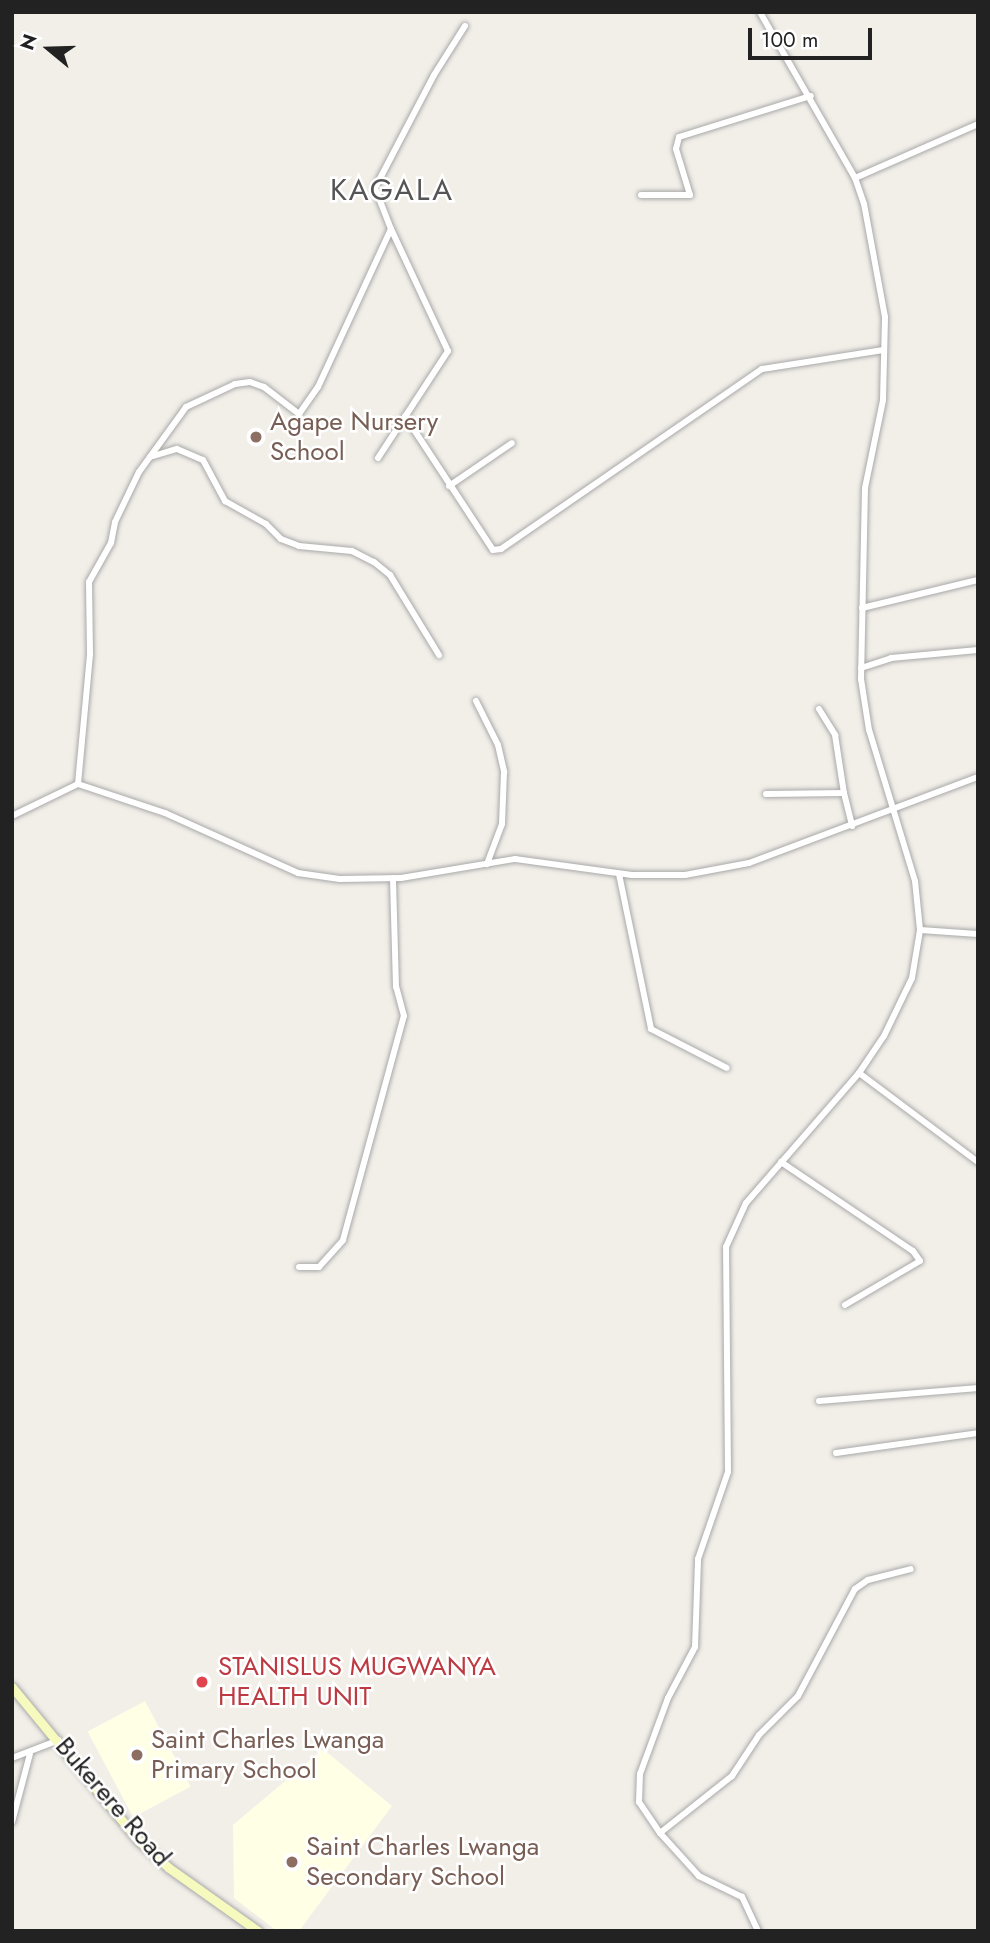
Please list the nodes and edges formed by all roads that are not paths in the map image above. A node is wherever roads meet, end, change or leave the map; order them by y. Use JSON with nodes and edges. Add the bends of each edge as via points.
{"nodes":[{"id":1,"x":760,"y":12,"type":"edge"},
{"id":2,"x":466,"y":26,"type":"dead end"},
{"id":3,"x":811,"y":96,"type":"junction"},
{"id":4,"x":978,"y":124,"type":"edge"},
{"id":5,"x":855,"y":178,"type":"junction"},
{"id":6,"x":641,"y":195,"type":"dead end"},
{"id":7,"x":391,"y":229,"type":"junction"},
{"id":8,"x":884,"y":349,"type":"junction"},
{"id":9,"x":405,"y":416,"type":"junction"},
{"id":10,"x":512,"y":443,"type":"dead end"},
{"id":11,"x":150,"y":457,"type":"junction"},
{"id":12,"x":378,"y":458,"type":"dead end"},
{"id":13,"x":449,"y":486,"type":"junction"},
{"id":14,"x":978,"y":580,"type":"edge"},
{"id":15,"x":862,"y":608,"type":"junction"},
{"id":16,"x":978,"y":650,"type":"edge"},
{"id":17,"x":439,"y":654,"type":"dead end"},
{"id":18,"x":861,"y":668,"type":"junction"},
{"id":19,"x":476,"y":701,"type":"dead end"},
{"id":20,"x":819,"y":709,"type":"dead end"},
{"id":21,"x":978,"y":777,"type":"edge"},
{"id":22,"x":78,"y":784,"type":"junction"},
{"id":23,"x":844,"y":793,"type":"junction"},
{"id":24,"x":766,"y":794,"type":"dead end"},
{"id":25,"x":893,"y":811,"type":"junction"},
{"id":26,"x":12,"y":816,"type":"edge"},
{"id":27,"x":852,"y":827,"type":"junction"},
{"id":28,"x":487,"y":864,"type":"junction"},
{"id":29,"x":619,"y":874,"type":"junction"},
{"id":30,"x":393,"y":878,"type":"junction"},
{"id":31,"x":920,"y":930,"type":"junction"},
{"id":32,"x":978,"y":934,"type":"edge"},
{"id":33,"x":727,"y":1068,"type":"dead end"},
{"id":34,"x":859,"y":1073,"type":"junction"},
{"id":35,"x":781,"y":1162,"type":"junction"},
{"id":36,"x":978,"y":1162,"type":"edge"},
{"id":37,"x":299,"y":1267,"type":"dead end"},
{"id":38,"x":845,"y":1305,"type":"dead end"},
{"id":39,"x":978,"y":1388,"type":"edge"},
{"id":40,"x":819,"y":1401,"type":"dead end"},
{"id":41,"x":978,"y":1433,"type":"edge"},
{"id":42,"x":836,"y":1453,"type":"dead end"},
{"id":43,"x":911,"y":1569,"type":"dead end"},
{"id":44,"x":12,"y":1687,"type":"edge"},
{"id":45,"x":59,"y":1740,"type":"junction"},
{"id":46,"x":30,"y":1754,"type":"junction"},
{"id":47,"x":12,"y":1758,"type":"edge"},
{"id":48,"x":12,"y":1822,"type":"edge"},
{"id":49,"x":660,"y":1833,"type":"junction"},
{"id":50,"x":258,"y":1931,"type":"edge"},
{"id":51,"x":758,"y":1931,"type":"edge"}],
"edges":[{"from":1,"to":3,"type":"street"},
{"from":2,"to":7,"type":"street","via":[[418,104],[375,188]]},
{"from":3,"to":5,"type":"street"},
{"from":3,"to":6,"type":"street","via":[[679,137],[676,149],[690,195]]},
{"from":4,"to":5,"type":"street"},
{"from":5,"to":8,"type":"street","via":[[884,317]]},
{"from":7,"to":9,"type":"street","via":[[448,351]]},
{"from":7,"to":11,"type":"street","via":[[318,387],[299,414],[264,387],[250,382],[234,384],[186,407]]},
{"from":8,"to":13,"type":"street","via":[[762,369],[501,549],[493,550],[484,542]]},
{"from":8,"to":15,"type":"street","via":[[883,400],[865,488]]},
{"from":9,"to":12,"type":"street"},
{"from":9,"to":13,"type":"street"},
{"from":10,"to":13,"type":"street"},
{"from":11,"to":17,"type":"street","via":[[177,449],[203,460],[225,501],[266,524],[281,539],[309,548],[352,551],[374,562],[390,575]]},
{"from":11,"to":22,"type":"street","via":[[127,494],[111,543],[89,582],[90,654]]},
{"from":14,"to":15,"type":"street"},
{"from":15,"to":18,"type":"street"},
{"from":16,"to":18,"type":"street","via":[[891,658]]},
{"from":18,"to":25,"type":"street","via":[[869,730]]},
{"from":19,"to":28,"type":"street","via":[[498,745],[504,772],[502,824]]},
{"from":20,"to":23,"type":"street","via":[[835,735]]},
{"from":21,"to":25,"type":"street"},
{"from":22,"to":26,"type":"street"},
{"from":22,"to":30,"type":"street","via":[[165,813],[298,873]]},
{"from":23,"to":24,"type":"street"},
{"from":23,"to":27,"type":"street"},
{"from":25,"to":27,"type":"street"},
{"from":25,"to":31,"type":"street","via":[[915,881]]},
{"from":27,"to":29,"type":"street","via":[[749,863],[685,875]]},
{"from":28,"to":29,"type":"street","via":[[515,859]]},
{"from":28,"to":30,"type":"street","via":[[444,874]]},
{"from":29,"to":33,"type":"street","via":[[651,1029]]},
{"from":30,"to":37,"type":"street","via":[[396,987],[404,1016],[343,1240],[319,1267]]},
{"from":31,"to":32,"type":"street"},
{"from":31,"to":34,"type":"street","via":[[902,1005]]},
{"from":34,"to":35,"type":"street"},
{"from":34,"to":36,"type":"street"},
{"from":35,"to":38,"type":"street","via":[[913,1251],[920,1261]]},
{"from":35,"to":49,"type":"street","via":[[746,1203],[726,1247],[728,1472],[698,1559],[695,1647],[668,1698],[640,1774],[639,1802]]},
{"from":39,"to":40,"type":"street"},
{"from":41,"to":42,"type":"street"},
{"from":43,"to":49,"type":"street","via":[[868,1580],[855,1589],[798,1696],[759,1735],[732,1776]]},
{"from":44,"to":45,"type":"street","name":"Bukerere Road"},
{"from":45,"to":46,"type":"street"},
{"from":45,"to":50,"type":"street","name":"Bukerere Road","via":[[139,1840],[169,1868]]},
{"from":46,"to":47,"type":"street"},
{"from":46,"to":48,"type":"street"},
{"from":49,"to":51,"type":"street","via":[[699,1876],[743,1897]]}]}
